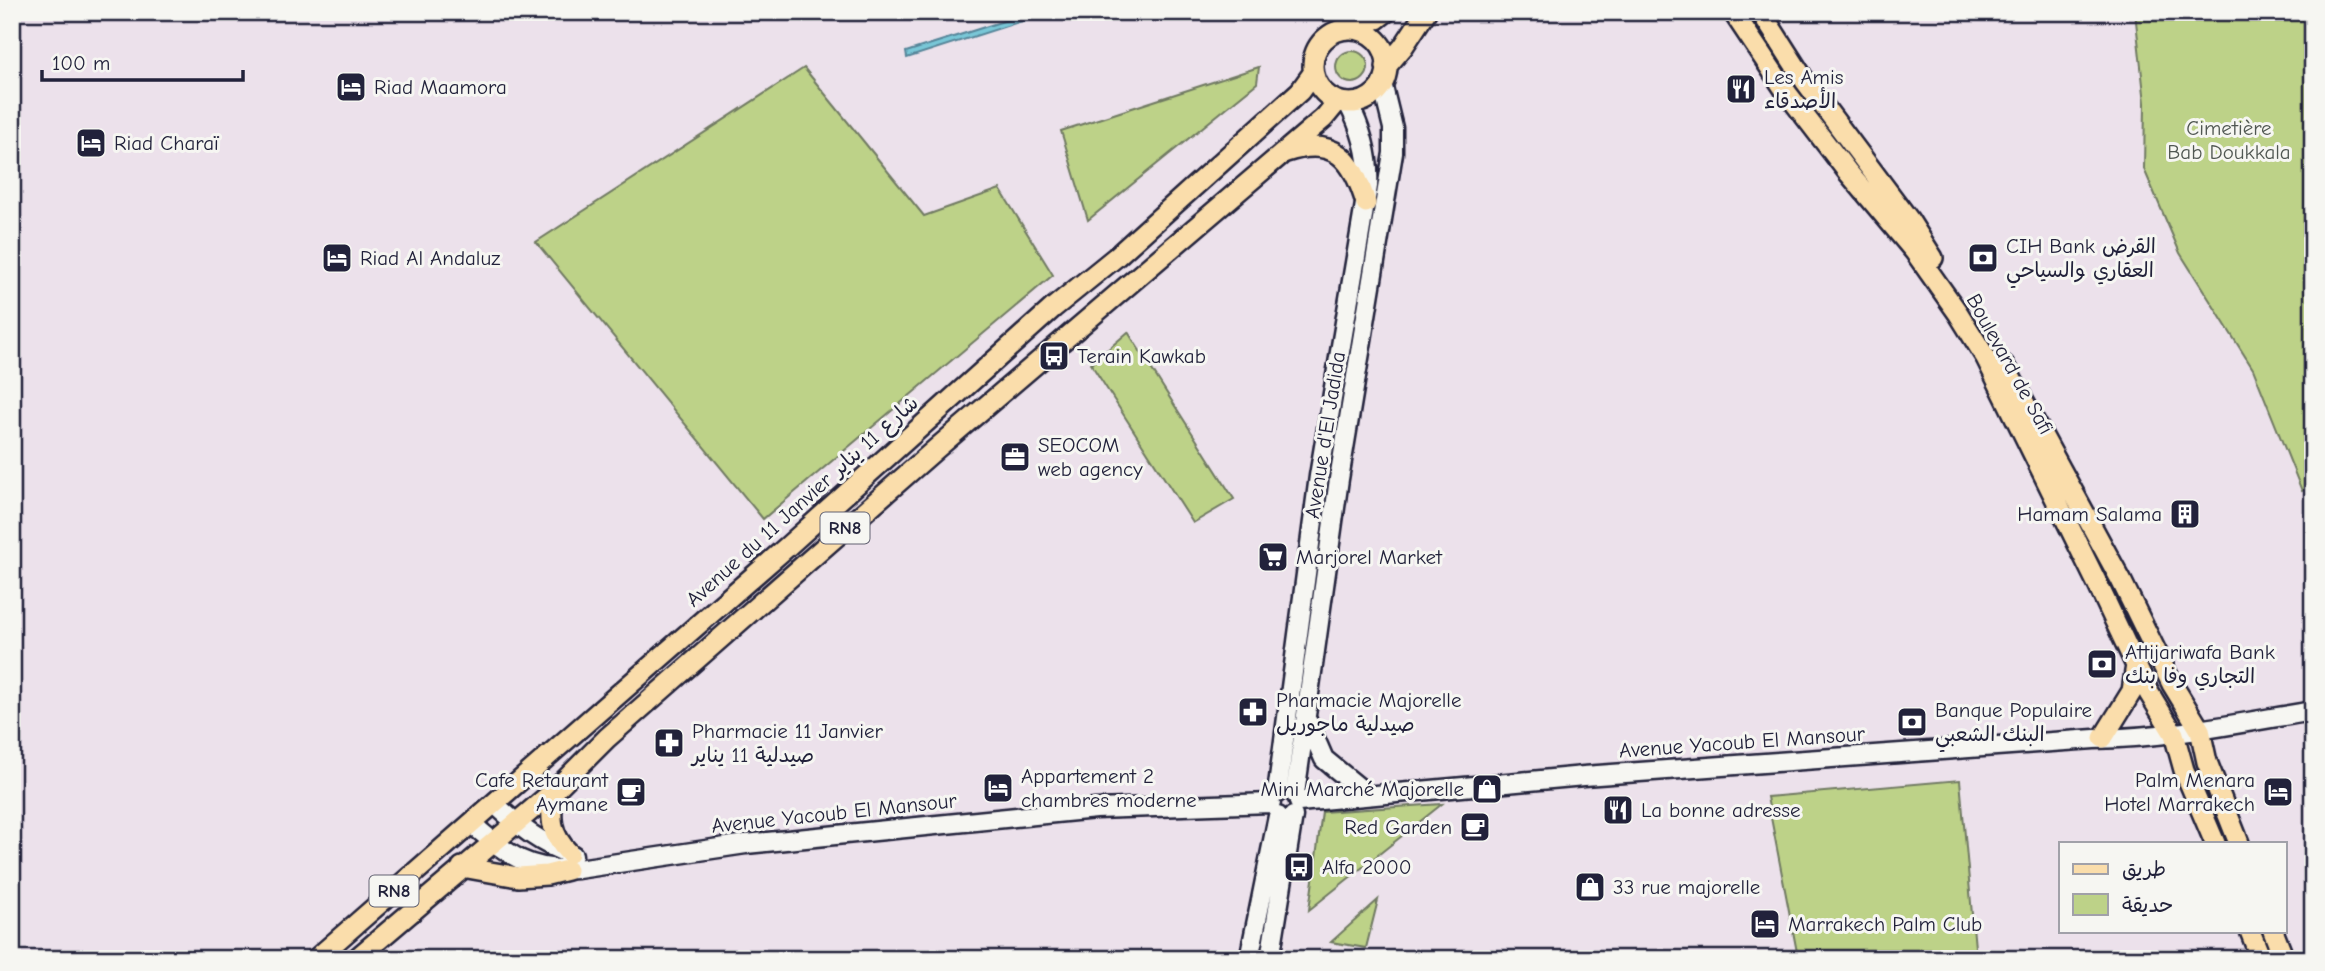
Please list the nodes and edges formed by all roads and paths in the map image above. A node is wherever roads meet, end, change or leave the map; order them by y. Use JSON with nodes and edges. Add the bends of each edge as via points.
{"nodes":[{"id":1,"x":1386,"y":12,"type":"edge"},
{"id":2,"x":1426,"y":12,"type":"edge"},
{"id":3,"x":1733,"y":12,"type":"edge"},
{"id":4,"x":1761,"y":12,"type":"edge"},
{"id":5,"x":1344,"y":30,"type":"junction"},
{"id":6,"x":1313,"y":73,"type":"junction"},
{"id":7,"x":1384,"y":75,"type":"junction"},
{"id":8,"x":1805,"y":81,"type":"junction"},
{"id":9,"x":1787,"y":93,"type":"junction"},
{"id":10,"x":1343,"y":102,"type":"junction"},
{"id":11,"x":1282,"y":153,"type":"junction"},
{"id":12,"x":1366,"y":203,"type":"junction"},
{"id":13,"x":1921,"y":250,"type":"junction"},
{"id":14,"x":2020,"y":411,"type":"junction"},
{"id":15,"x":2136,"y":665,"type":"junction"},
{"id":16,"x":2313,"y":711,"type":"edge"},
{"id":17,"x":1307,"y":716,"type":"junction"},
{"id":18,"x":2200,"y":730,"type":"junction"},
{"id":19,"x":2174,"y":734,"type":"junction"},
{"id":20,"x":2103,"y":738,"type":"junction"},
{"id":21,"x":555,"y":790,"type":"junction"},
{"id":22,"x":1368,"y":795,"type":"junction"},
{"id":23,"x":495,"y":804,"type":"junction"},
{"id":24,"x":1285,"y":804,"type":"junction"},
{"id":25,"x":472,"y":824,"type":"junction"},
{"id":26,"x":516,"y":824,"type":"junction"},
{"id":27,"x":494,"y":842,"type":"junction"},
{"id":28,"x":2215,"y":842,"type":"edge"},
{"id":29,"x":2239,"y":842,"type":"edge"},
{"id":30,"x":568,"y":862,"type":"junction"},
{"id":31,"x":462,"y":867,"type":"junction"},
{"id":32,"x":2250,"y":932,"type":"edge"},
{"id":33,"x":2273,"y":932,"type":"edge"},
{"id":34,"x":316,"y":959,"type":"edge"},
{"id":35,"x":356,"y":959,"type":"edge"},
{"id":36,"x":1249,"y":959,"type":"edge"},
{"id":37,"x":1270,"y":959,"type":"edge"},
{"id":38,"x":2261,"y":959,"type":"edge"},
{"id":39,"x":2284,"y":959,"type":"edge"}],
"edges":[{"from":1,"to":5,"type":"main road","number":"RN8"},
{"from":2,"to":7,"type":"main road","number":"RN8"},
{"from":3,"to":9,"type":"main road","name":"Boulevard de Safi"},
{"from":4,"to":8,"type":"main road","name":"Boulevard de Safi"},
{"from":5,"to":6,"type":"main road","number":"RN8","via":[[1320,44]]},
{"from":5,"to":7,"type":"main road","via":[[1374,38],[1383,51]]},
{"from":6,"to":10,"type":"main road","via":[[1322,90]]},
{"from":6,"to":23,"type":"main road","name":"Avenue du 11 Janvier شارع 11 يناير","number":"RN8","via":[[1300,91],[1116,257]]},
{"from":7,"to":10,"type":"main road","number":"RN8","via":[[1369,97]]},
{"from":7,"to":17,"type":"main road","name":"Avenue d'El Jadida","via":[[1393,153],[1339,480]]},
{"from":8,"to":9,"type":"main road"},
{"from":8,"to":13,"type":"main road","name":"Boulevard de Safi","via":[[1909,220]]},
{"from":9,"to":13,"type":"main road","name":"Boulevard de Safi","via":[[1847,171]]},
{"from":10,"to":11,"type":"main road","number":"RN8"},
{"from":10,"to":12,"type":"main road","name":"Avenue d'El Jadida","via":[[1363,136],[1368,165]]},
{"from":11,"to":12,"type":"main road","via":[[1311,146],[1336,152],[1355,173]]},
{"from":11,"to":21,"type":"main road","number":"RN8","via":[[803,565],[607,738]]},
{"from":12,"to":24,"type":"main road","name":"Avenue d'El Jadida","via":[[1319,476]]},
{"from":13,"to":14,"type":"main road","name":"Boulevard de Safi"},
{"from":14,"to":15,"type":"main road","name":"Boulevard de Safi"},
{"from":14,"to":18,"type":"main road","name":"Boulevard de Safi","via":[[2121,580]]},
{"from":15,"to":19,"type":"main road","name":"Boulevard de Safi"},
{"from":15,"to":20,"type":"main road","via":[[2132,691]]},
{"from":16,"to":18,"type":"main road","name":"Avenue Yacoub El Mansour"},
{"from":17,"to":22,"type":"main road","via":[[1324,760]]},
{"from":17,"to":24,"type":"main road","name":"Avenue d'El Jadida"},
{"from":18,"to":19,"type":"main road","name":"Avenue Yacoub El Mansour"},
{"from":18,"to":29,"type":"main road","name":"Boulevard de Safi","via":[[2207,762]]},
{"from":19,"to":20,"type":"main road","name":"Avenue Yacoub El Mansour"},
{"from":19,"to":28,"type":"main road","name":"Boulevard de Safi"},
{"from":20,"to":22,"type":"main road","name":"Avenue Yacoub El Mansour"},
{"from":21,"to":26,"type":"main road","number":"RN8"},
{"from":21,"to":30,"type":"main road","via":[[552,827]]},
{"from":22,"to":24,"type":"main road","name":"Avenue Yacoub El Mansour"},
{"from":23,"to":25,"type":"main road","name":"Avenue du 11 Janvier شارع 11 يناير","number":"RN8"},
{"from":23,"to":26,"type":"main road","name":"Avenue Yacoub El Mansour"},
{"from":24,"to":30,"type":"main road","name":"Avenue Yacoub El Mansour","via":[[1096,809],[746,844],[611,863]]},
{"from":24,"to":36,"type":"main road"},
{"from":24,"to":37,"type":"main road"},
{"from":25,"to":27,"type":"main road","name":"Avenue Yacoub El Mansour"},
{"from":25,"to":34,"type":"main road","name":"Avenue du 11 Janvier شارع 11 يناير","number":"RN8"},
{"from":26,"to":27,"type":"main road","number":"RN8"},
{"from":26,"to":30,"type":"main road","name":"Avenue Yacoub El Mansour"},
{"from":27,"to":30,"type":"main road","name":"Avenue Yacoub El Mansour","via":[[538,867]]},
{"from":27,"to":31,"type":"main road","number":"RN8"},
{"from":30,"to":31,"type":"main road","via":[[547,875],[518,877]]},
{"from":31,"to":35,"type":"main road","number":"RN8"},
{"from":32,"to":38,"type":"main road"},
{"from":33,"to":39,"type":"main road"}]}
